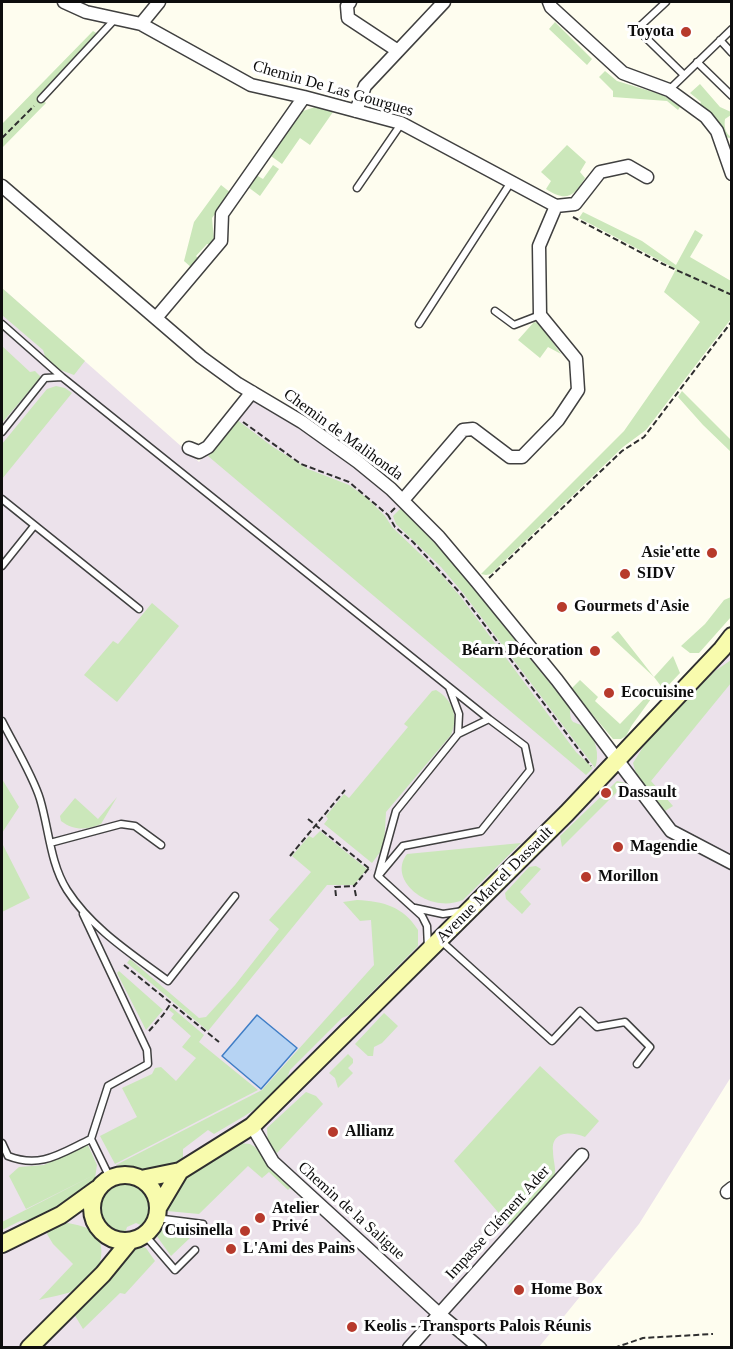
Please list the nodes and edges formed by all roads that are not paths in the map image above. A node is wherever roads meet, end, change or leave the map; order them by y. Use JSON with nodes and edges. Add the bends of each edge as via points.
{"nodes":[{"id":1,"x":64,"y":2,"type":"edge"},
{"id":2,"x":159,"y":2,"type":"edge"},
{"id":3,"x":350,"y":2,"type":"edge"},
{"id":4,"x":444,"y":2,"type":"edge"},
{"id":5,"x":549,"y":2,"type":"edge"},
{"id":6,"x":666,"y":2,"type":"edge"},
{"id":7,"x":117,"y":18,"type":"junction"},
{"id":8,"x":141,"y":24,"type":"junction"},
{"id":9,"x":732,"y":29,"type":"edge"},
{"id":10,"x":720,"y":40,"type":"junction"},
{"id":11,"x":398,"y":51,"type":"junction"},
{"id":12,"x":732,"y":53,"type":"edge"},
{"id":13,"x":698,"y":62,"type":"junction"},
{"id":14,"x":684,"y":75,"type":"junction"},
{"id":15,"x":669,"y":90,"type":"junction"},
{"id":16,"x":732,"y":96,"type":"edge"},
{"id":17,"x":304,"y":97,"type":"junction"},
{"id":18,"x":41,"y":99,"type":"road end"},
{"id":19,"x":356,"y":111,"type":"junction"},
{"id":20,"x":401,"y":123,"type":"junction"},
{"id":21,"x":732,"y":174,"type":"edge"},
{"id":22,"x":647,"y":177,"type":"dead end"},
{"id":23,"x":511,"y":182,"type":"junction"},
{"id":24,"x":2,"y":186,"type":"edge"},
{"id":25,"x":357,"y":188,"type":"dead end"},
{"id":26,"x":556,"y":206,"type":"junction"},
{"id":27,"x":495,"y":311,"type":"dead end"},
{"id":28,"x":540,"y":315,"type":"junction"},
{"id":29,"x":156,"y":318,"type":"junction"},
{"id":30,"x":2,"y":324,"type":"edge"},
{"id":31,"x":419,"y":324,"type":"dead end"},
{"id":32,"x":62,"y":377,"type":"junction"},
{"id":33,"x":252,"y":392,"type":"junction"},
{"id":34,"x":2,"y":432,"type":"edge"},
{"id":35,"x":189,"y":448,"type":"dead end"},
{"id":36,"x":2,"y":499,"type":"edge"},
{"id":37,"x":403,"y":500,"type":"junction"},
{"id":38,"x":34,"y":526,"type":"junction"},
{"id":39,"x":2,"y":566,"type":"edge"},
{"id":40,"x":139,"y":609,"type":"dead end"},
{"id":41,"x":732,"y":636,"type":"edge"},
{"id":42,"x":448,"y":686,"type":"junction"},
{"id":43,"x":489,"y":719,"type":"junction"},
{"id":44,"x":2,"y":721,"type":"edge"},
{"id":45,"x":458,"y":734,"type":"junction"},
{"id":46,"x":618,"y":760,"type":"junction"},
{"id":47,"x":50,"y":843,"type":"junction"},
{"id":48,"x":161,"y":845,"type":"dead end"},
{"id":49,"x":732,"y":863,"type":"edge"},
{"id":50,"x":378,"y":876,"type":"junction"},
{"id":51,"x":235,"y":896,"type":"dead end"},
{"id":52,"x":415,"y":908,"type":"junction"},
{"id":53,"x":470,"y":910,"type":"junction"},
{"id":54,"x":82,"y":911,"type":"junction"},
{"id":55,"x":434,"y":946,"type":"junction"},
{"id":56,"x":638,"y":1064,"type":"dead end"},
{"id":57,"x":252,"y":1126,"type":"junction"},
{"id":58,"x":91,"y":1139,"type":"junction"},
{"id":59,"x":2,"y":1143,"type":"edge"},
{"id":60,"x":582,"y":1155,"type":"dead end"},
{"id":61,"x":180,"y":1171,"type":"junction"},
{"id":62,"x":110,"y":1178,"type":"junction"},
{"id":63,"x":141,"y":1179,"type":"junction"},
{"id":64,"x":97,"y":1190,"type":"junction"},
{"id":65,"x":157,"y":1213,"type":"junction"},
{"id":66,"x":61,"y":1215,"type":"junction"},
{"id":67,"x":203,"y":1224,"type":"dead end"},
{"id":68,"x":100,"y":1229,"type":"junction"},
{"id":69,"x":137,"y":1237,"type":"junction"},
{"id":70,"x":2,"y":1244,"type":"edge"},
{"id":71,"x":195,"y":1250,"type":"dead end"},
{"id":72,"x":103,"y":1275,"type":"junction"},
{"id":73,"x":438,"y":1313,"type":"junction"},
{"id":74,"x":29,"y":1347,"type":"edge"},
{"id":75,"x":409,"y":1347,"type":"edge"},
{"id":76,"x":480,"y":1347,"type":"edge"}],
"edges":[{"from":1,"to":7,"type":"street","name":"Chemin De Las Gourgues","via":[[86,12]]},
{"from":2,"to":8,"type":"street"},
{"from":3,"to":11,"type":"street","via":[[348,18]]},
{"from":4,"to":11,"type":"street"},
{"from":5,"to":15,"type":"street","via":[[623,73]]},
{"from":6,"to":14,"type":"lane","via":[[637,29]]},
{"from":7,"to":8,"type":"street","name":"Chemin De Las Gourgues"},
{"from":7,"to":18,"type":"lane"},
{"from":8,"to":17,"type":"street","name":"Chemin De Las Gourgues","via":[[251,85]]},
{"from":9,"to":10,"type":"lane"},
{"from":10,"to":12,"type":"lane"},
{"from":10,"to":13,"type":"lane"},
{"from":11,"to":19,"type":"street","via":[[365,86]]},
{"from":13,"to":14,"type":"lane"},
{"from":13,"to":16,"type":"lane"},
{"from":14,"to":15,"type":"lane"},
{"from":15,"to":21,"type":"street","via":[[706,117],[717,131]]},
{"from":17,"to":19,"type":"street","name":"Chemin De Las Gourgues"},
{"from":17,"to":29,"type":"street","via":[[222,214],[222,242]]},
{"from":19,"to":20,"type":"street","name":"Chemin De Las Gourgues"},
{"from":20,"to":23,"type":"street","name":"Chemin De Las Gourgues"},
{"from":20,"to":25,"type":"lane"},
{"from":22,"to":26,"type":"street","via":[[628,166],[600,172],[575,204]]},
{"from":23,"to":26,"type":"street","name":"Chemin De Las Gourgues"},
{"from":23,"to":31,"type":"lane"},
{"from":24,"to":29,"type":"street","name":"Chemin de Malihonda"},
{"from":26,"to":28,"type":"street","via":[[538,246]]},
{"from":27,"to":28,"type":"lane","via":[[514,325]]},
{"from":28,"to":37,"type":"street","via":[[576,359],[578,390],[558,420],[522,457],[510,457],[473,429],[463,430]]},
{"from":29,"to":33,"type":"street","name":"Chemin de Malihonda","via":[[201,357]]},
{"from":30,"to":32,"type":"lane"},
{"from":32,"to":34,"type":"lane","via":[[45,378]]},
{"from":32,"to":42,"type":"lane"},
{"from":33,"to":35,"type":"street","via":[[203,451]]},
{"from":33,"to":37,"type":"street","name":"Chemin de Malihonda","via":[[339,448]]},
{"from":36,"to":38,"type":"lane"},
{"from":37,"to":46,"type":"street","name":"Chemin de Malihonda","via":[[481,586]]},
{"from":38,"to":39,"type":"lane"},
{"from":38,"to":40,"type":"lane"},
{"from":41,"to":46,"type":"street","name":"Avenue Marcel Dassault"},
{"from":42,"to":43,"type":"lane"},
{"from":42,"to":45,"type":"lane","via":[[459,714]]},
{"from":43,"to":45,"type":"lane"},
{"from":43,"to":50,"type":"lane","via":[[525,746],[530,770],[482,831],[403,846]]},
{"from":44,"to":47,"type":"lane","via":[[39,797]]},
{"from":45,"to":50,"type":"lane","via":[[396,812]]},
{"from":46,"to":49,"type":"street","name":"Chemin de Malihonda","via":[[671,831]]},
{"from":46,"to":53,"type":"street","name":"Avenue Marcel Dassault"},
{"from":47,"to":48,"type":"lane","via":[[122,824],[135,826]]},
{"from":47,"to":54,"type":"lane","via":[[57,871]]},
{"from":50,"to":52,"type":"lane"},
{"from":51,"to":54,"type":"lane","via":[[168,981]]},
{"from":52,"to":53,"type":"lane","via":[[443,914]]},
{"from":52,"to":55,"type":"lane"},
{"from":53,"to":55,"type":"street","name":"Avenue Marcel Dassault"},
{"from":54,"to":58,"type":"lane","via":[[147,1050],[148,1064],[108,1086]]},
{"from":55,"to":56,"type":"lane","via":[[552,1041],[580,1011],[597,1026],[625,1022],[650,1047]]},
{"from":55,"to":57,"type":"street","name":"Avenue Marcel Dassault"},
{"from":57,"to":61,"type":"street","name":"Avenue Marcel Dassault"},
{"from":57,"to":73,"type":"street","name":"Chemin de la Saligue","via":[[273,1162]]},
{"from":58,"to":59,"type":"lane","via":[[45,1161],[20,1161],[8,1156]]},
{"from":58,"to":62,"type":"lane"},
{"from":60,"to":73,"type":"street","name":"Impasse Clément Ader"},
{"from":61,"to":63,"type":"street"},
{"from":61,"to":65,"type":"street"},
{"from":62,"to":63,"type":"street","via":[[131,1175]]},
{"from":62,"to":64,"type":"street"},
{"from":63,"to":65,"type":"street","via":[[155,1196]]},
{"from":64,"to":66,"type":"street"},
{"from":64,"to":68,"type":"street","via":[[92,1211]]},
{"from":65,"to":67,"type":"lane"},
{"from":65,"to":69,"type":"street","via":[[152,1227]]},
{"from":66,"to":68,"type":"street"},
{"from":66,"to":70,"type":"street"},
{"from":68,"to":69,"type":"street","via":[[121,1241]]},
{"from":68,"to":72,"type":"street"},
{"from":69,"to":71,"type":"lane","via":[[175,1270]]},
{"from":69,"to":72,"type":"street"},
{"from":72,"to":74,"type":"street"},
{"from":73,"to":75,"type":"street"},
{"from":73,"to":76,"type":"street","name":"Chemin de la Saligue"}]}
